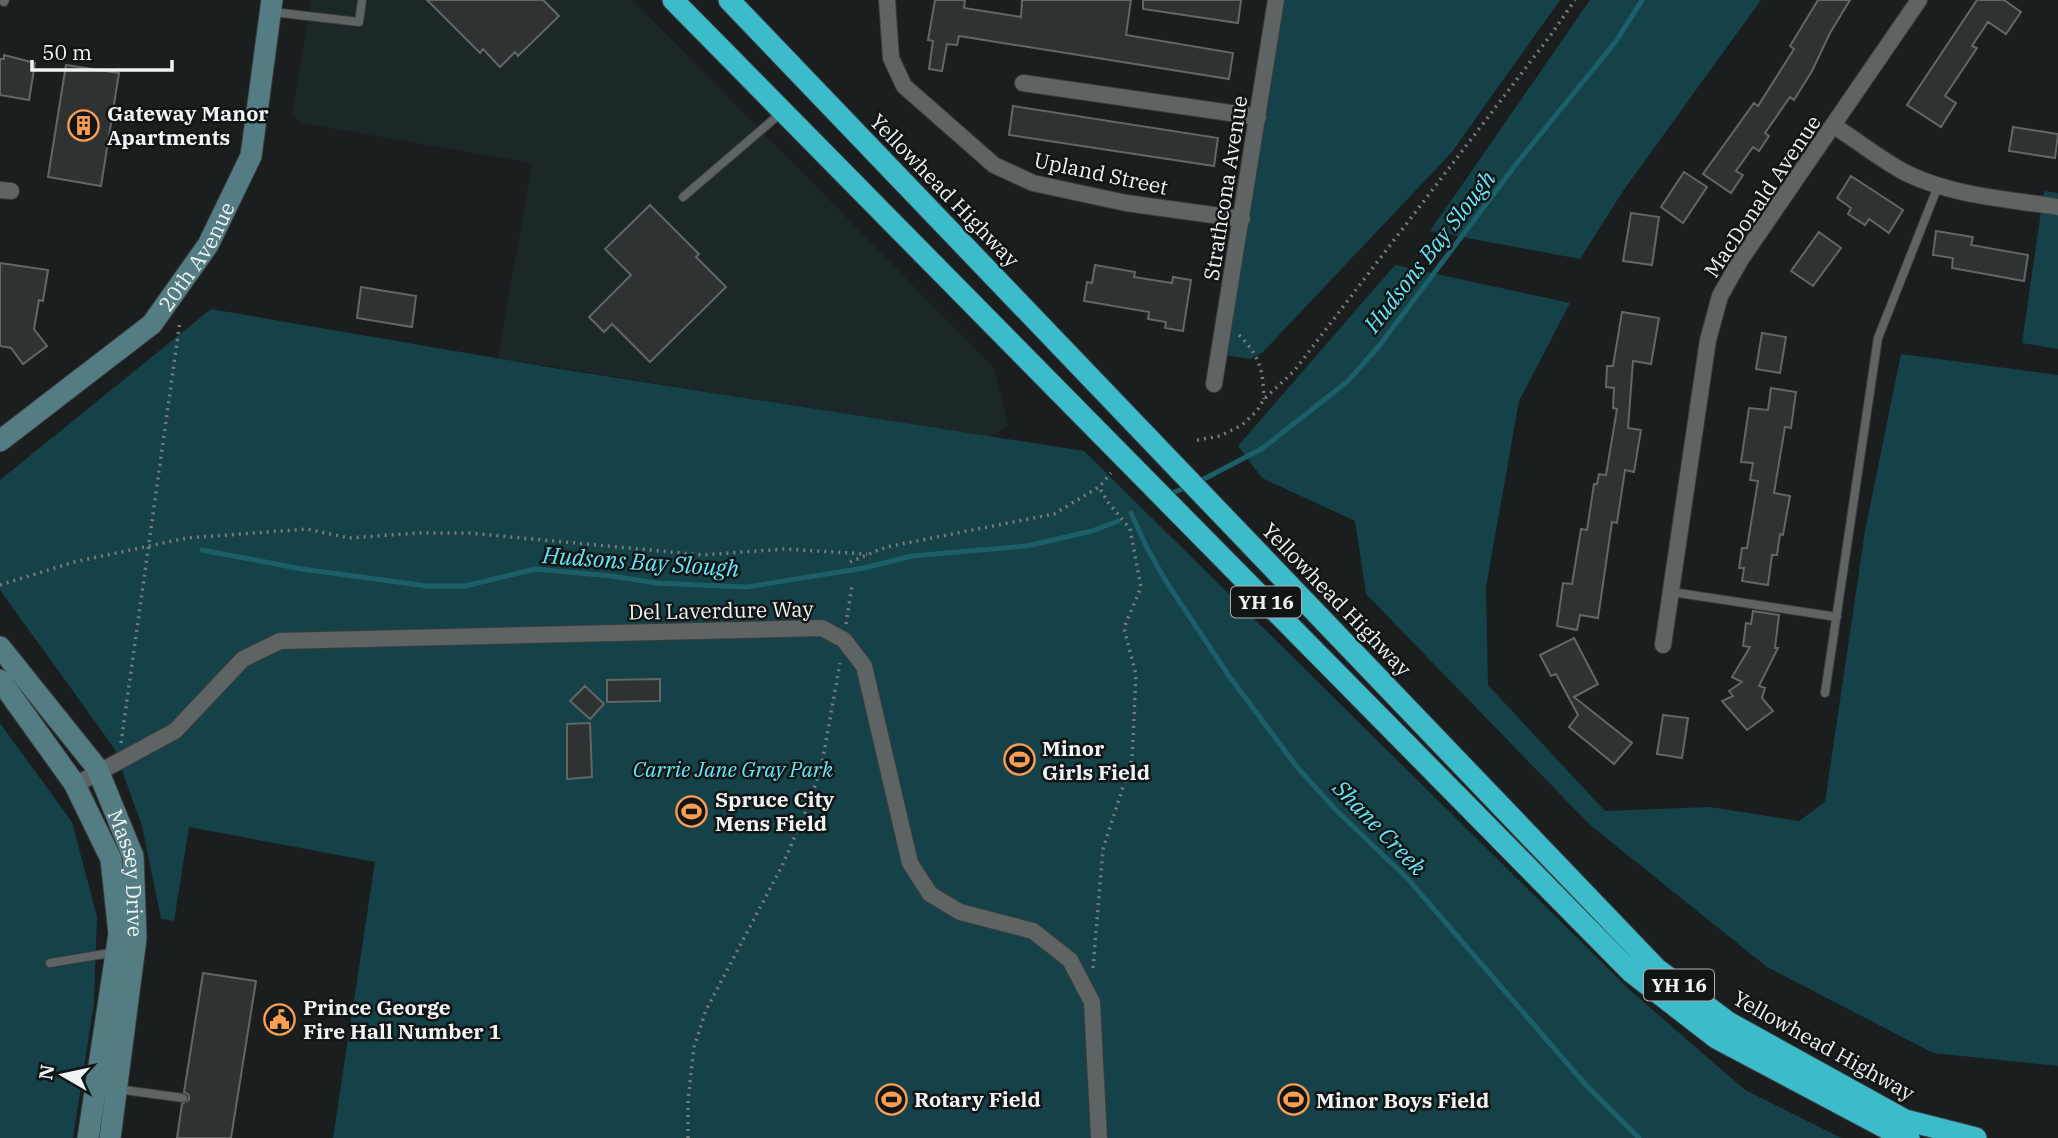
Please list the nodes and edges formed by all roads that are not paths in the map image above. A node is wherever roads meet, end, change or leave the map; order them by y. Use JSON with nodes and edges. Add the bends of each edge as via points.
{"nodes":[{"id":1,"x":362,"y":0,"type":"edge"},
{"id":2,"x":673,"y":0,"type":"edge"},
{"id":3,"x":729,"y":0,"type":"edge"},
{"id":4,"x":887,"y":0,"type":"edge"},
{"id":5,"x":1276,"y":0,"type":"edge"},
{"id":6,"x":1919,"y":0,"type":"edge"},
{"id":7,"x":271,"y":6,"type":"edge"},
{"id":8,"x":1023,"y":83,"type":"dead end"},
{"id":9,"x":783,"y":111,"type":"junction"},
{"id":10,"x":1258,"y":117,"type":"junction"},
{"id":11,"x":1834,"y":126,"type":"junction"},
{"id":12,"x":1938,"y":186,"type":"junction"},
{"id":13,"x":683,"y":197,"type":"dead end"},
{"id":14,"x":2058,"y":207,"type":"edge"},
{"id":15,"x":1242,"y":219,"type":"junction"},
{"id":16,"x":1214,"y":383,"type":"dead end"},
{"id":17,"x":0,"y":442,"type":"edge"},
{"id":18,"x":1672,"y":592,"type":"junction"},
{"id":19,"x":1837,"y":617,"type":"junction"},
{"id":20,"x":1663,"y":645,"type":"dead end"},
{"id":21,"x":0,"y":647,"type":"edge"},
{"id":22,"x":0,"y":680,"type":"edge"},
{"id":23,"x":1825,"y":693,"type":"dead end"},
{"id":24,"x":98,"y":771,"type":"junction"},
{"id":25,"x":75,"y":785,"type":"junction"},
{"id":26,"x":126,"y":950,"type":"junction"},
{"id":27,"x":50,"y":963,"type":"dead end"},
{"id":28,"x":107,"y":1087,"type":"junction"},
{"id":29,"x":183,"y":1098,"type":"dead end"},
{"id":30,"x":88,"y":1138,"type":"edge"},
{"id":31,"x":110,"y":1138,"type":"edge"},
{"id":32,"x":1099,"y":1138,"type":"edge"},
{"id":33,"x":1909,"y":1138,"type":"edge"},
{"id":34,"x":1976,"y":1138,"type":"edge"}],
"edges":[{"from":1,"to":7,"type":"lane","via":[[359,22]]},
{"from":2,"to":9,"type":"highway","name":"Yellowhead Highway","number":"YH 16"},
{"from":3,"to":34,"type":"highway","name":"Yellowhead Highway","number":"YH 16","via":[[1657,969],[1728,1022],[1905,1120]]},
{"from":4,"to":15,"type":"street","name":"Upland Street","via":[[891,58],[904,86],[994,165],[1033,183],[1126,203]]},
{"from":5,"to":10,"type":"street","name":"Strathcona Avenue"},
{"from":6,"to":11,"type":"street","name":"MacDonald Avenue"},
{"from":7,"to":17,"type":"street","name":"20th Avenue","via":[[251,156],[208,245],[152,324]]},
{"from":8,"to":10,"type":"street"},
{"from":9,"to":13,"type":"lane"},
{"from":9,"to":33,"type":"highway","name":"Yellowhead Highway","number":"YH 16","via":[[1631,972],[1716,1038]]},
{"from":10,"to":15,"type":"street","name":"Strathcona Avenue"},
{"from":11,"to":12,"type":"street","via":[[1905,172]]},
{"from":11,"to":18,"type":"street","name":"MacDonald Avenue","via":[[1720,296],[1708,340]]},
{"from":12,"to":14,"type":"street"},
{"from":12,"to":19,"type":"lane","via":[[1878,338]]},
{"from":15,"to":16,"type":"street","name":"Strathcona Avenue"},
{"from":18,"to":19,"type":"lane"},
{"from":18,"to":20,"type":"street","name":"MacDonald Avenue"},
{"from":19,"to":23,"type":"lane"},
{"from":21,"to":24,"type":"street","name":"Massey Drive"},
{"from":22,"to":25,"type":"street","name":"Massey Drive"},
{"from":24,"to":25,"type":"street","name":"Del Laverdure Way"},
{"from":24,"to":26,"type":"street","name":"Massey Drive","via":[[133,856]]},
{"from":24,"to":32,"type":"street","name":"Del Laverdure Way","via":[[175,731],[243,659],[280,641],[822,628],[844,640],[864,666],[910,863],[930,894],[960,912],[1032,931],[1070,960],[1092,1002]]},
{"from":25,"to":26,"type":"street","name":"Massey Drive","via":[[111,859],[119,934]]},
{"from":26,"to":27,"type":"lane"},
{"from":26,"to":28,"type":"street","name":"Massey Drive"},
{"from":28,"to":29,"type":"lane"},
{"from":28,"to":30,"type":"street","name":"Massey Drive"},
{"from":28,"to":31,"type":"street","name":"Massey Drive"}]}
